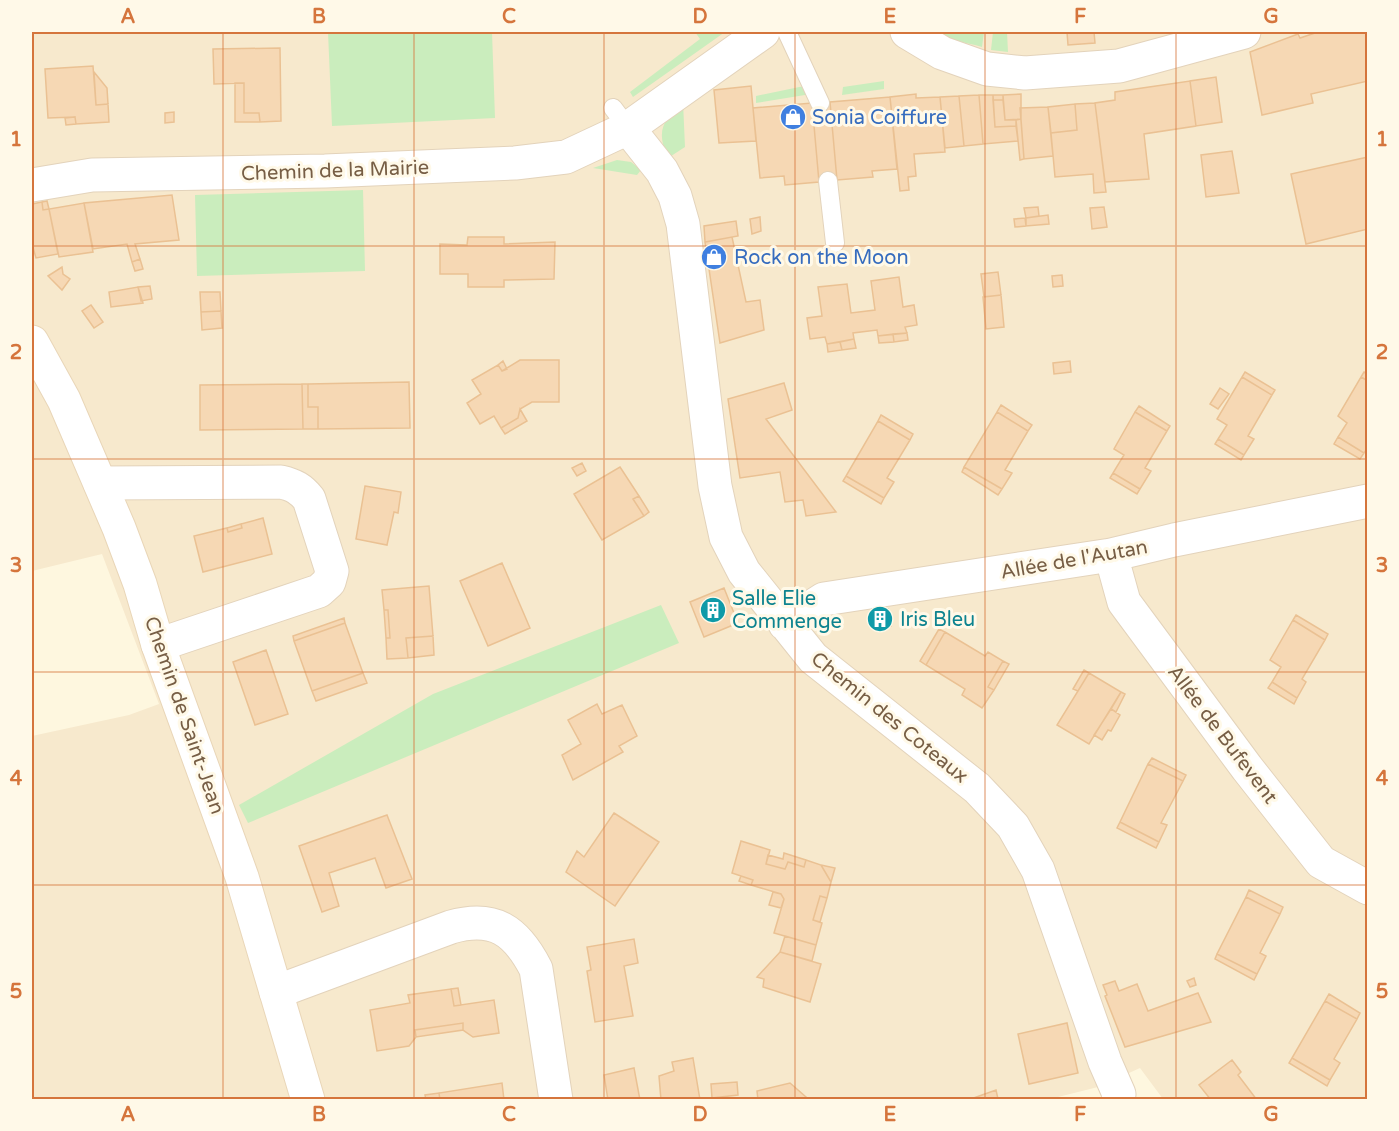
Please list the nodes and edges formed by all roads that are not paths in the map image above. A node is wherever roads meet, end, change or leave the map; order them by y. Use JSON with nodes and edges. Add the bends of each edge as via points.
{"nodes":[{"id":1,"x":763,"y":32,"type":"edge"},
{"id":2,"x":788,"y":32,"type":"edge"},
{"id":3,"x":907,"y":32,"type":"edge"},
{"id":4,"x":1244,"y":32,"type":"edge"},
{"id":5,"x":820,"y":103,"type":"dead end"},
{"id":6,"x":620,"y":118,"type":"junction"},
{"id":7,"x":828,"y":181,"type":"dead end"},
{"id":8,"x":33,"y":186,"type":"edge"},
{"id":9,"x":835,"y":243,"type":"dead end"},
{"id":10,"x":32,"y":342,"type":"edge"},
{"id":11,"x":100,"y":483,"type":"junction"},
{"id":12,"x":1368,"y":501,"type":"edge"},
{"id":13,"x":1111,"y":555,"type":"junction"},
{"id":14,"x":785,"y":624,"type":"junction"},
{"id":15,"x":158,"y":645,"type":"junction"},
{"id":16,"x":1368,"y":888,"type":"edge"},
{"id":17,"x":276,"y":992,"type":"junction"},
{"id":18,"x":308,"y":1100,"type":"edge"},
{"id":19,"x":556,"y":1100,"type":"edge"},
{"id":20,"x":1118,"y":1100,"type":"edge"}],
"edges":[{"from":1,"to":6,"type":"street","name":"Chemin de la Mairie"},
{"from":2,"to":5,"type":"lane"},
{"from":3,"to":4,"type":"street","via":[[942,53],[987,69],[1025,73],[1119,66]]},
{"from":6,"to":8,"type":"street","name":"Chemin de la Mairie","via":[[566,157],[515,163],[92,175]]},
{"from":6,"to":14,"type":"street","name":"Chemin des Coteaux","via":[[662,171],[683,224],[715,486],[726,537],[744,572]]},
{"from":7,"to":9,"type":"lane"},
{"from":10,"to":11,"type":"street","name":"Chemin de Saint-Jean"},
{"from":11,"to":15,"type":"street","name":"Chemin de Saint-Jean","via":[[140,584]]},
{"from":11,"to":15,"type":"street","via":[[281,482],[302,490],[309,499],[332,571],[329,582],[319,591]]},
{"from":12,"to":13,"type":"street","name":"Allée de l'Autan"},
{"from":13,"to":14,"type":"street","name":"Allée de l'Autan","via":[[824,599]]},
{"from":13,"to":16,"type":"street","name":"Allée de Bufevent","via":[[1124,602],[1247,768],[1321,862]]},
{"from":14,"to":20,"type":"street","name":"Chemin des Coteaux","via":[[813,658],[977,788],[1013,826],[1038,870]]},
{"from":15,"to":17,"type":"street","name":"Chemin de Saint-Jean","via":[[242,877]]},
{"from":17,"to":18,"type":"street","name":"Chemin de Saint-Jean"},
{"from":17,"to":19,"type":"street","via":[[451,927],[487,923],[502,928],[527,952],[536,969]]}]}
